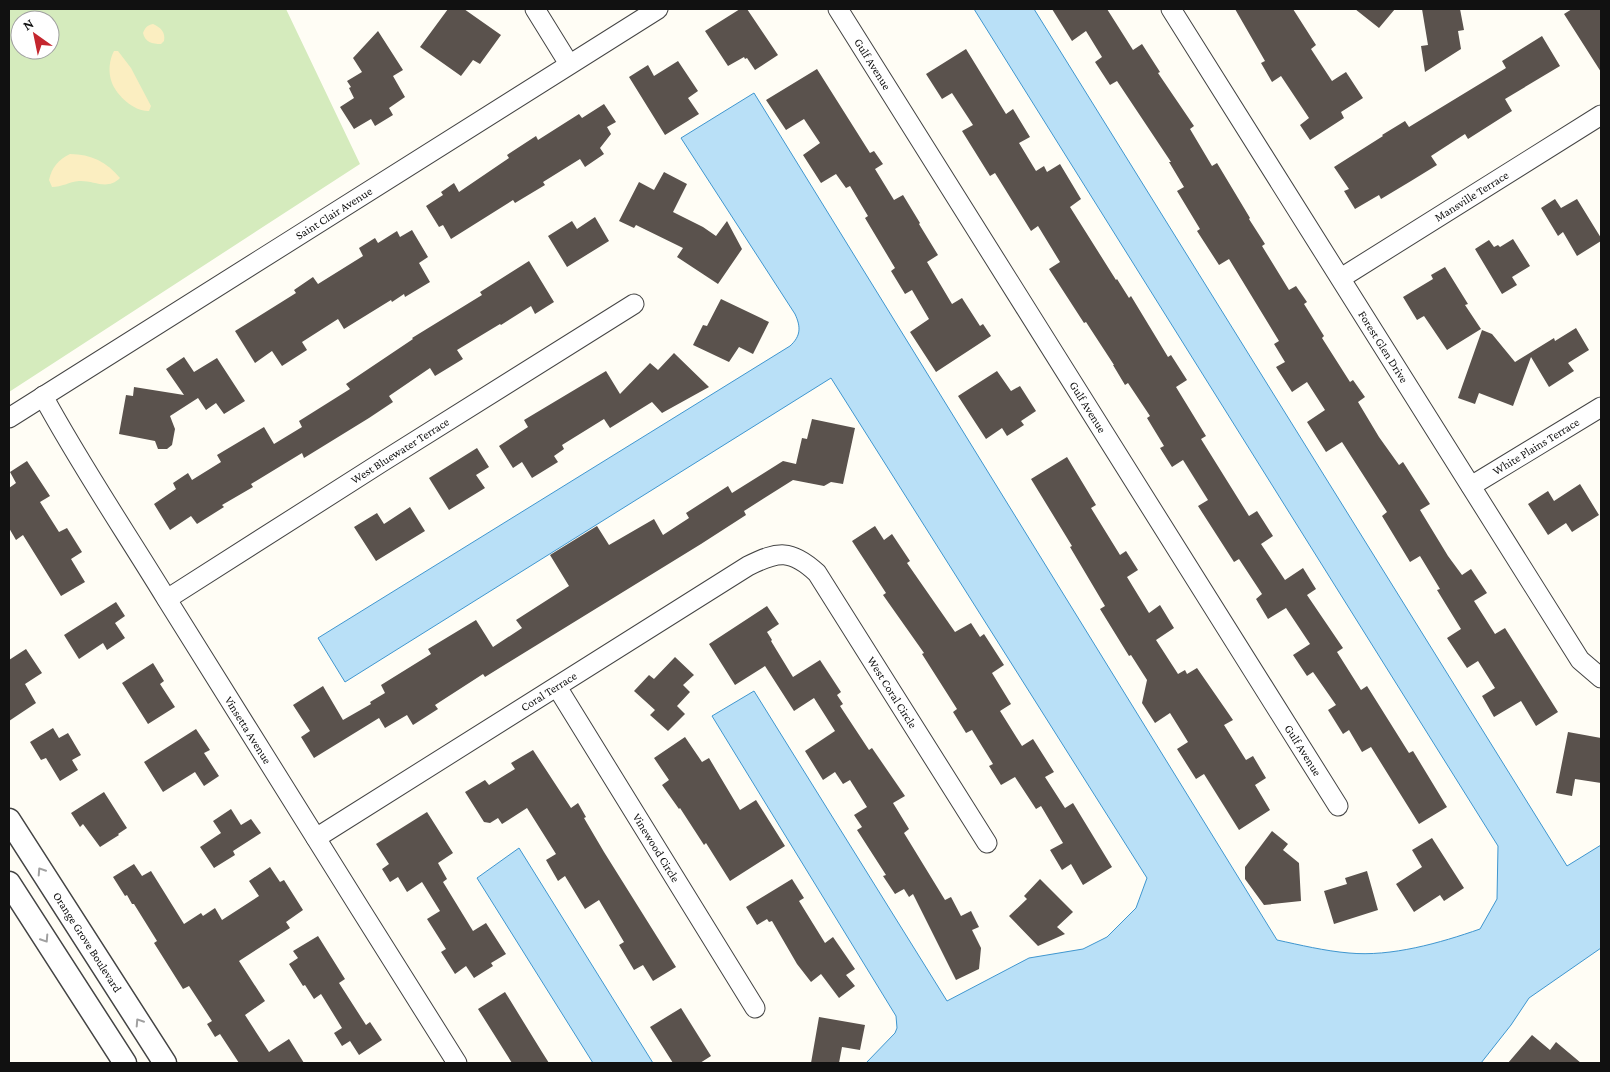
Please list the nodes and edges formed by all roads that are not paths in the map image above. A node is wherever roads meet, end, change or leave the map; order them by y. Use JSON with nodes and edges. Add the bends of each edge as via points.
{"nodes":[{"id":1,"x":535,"y":9,"type":"edge"},
{"id":2,"x":658,"y":9,"type":"edge"},
{"id":3,"x":838,"y":9,"type":"edge"},
{"id":4,"x":1171,"y":9,"type":"edge"},
{"id":5,"x":569,"y":64,"type":"junction"},
{"id":6,"x":1601,"y":115,"type":"edge"},
{"id":7,"x":1341,"y":278,"type":"junction"},
{"id":8,"x":634,"y":304,"type":"dead end"},
{"id":9,"x":43,"y":396,"type":"junction"},
{"id":10,"x":1601,"y":406,"type":"edge"},
{"id":11,"x":9,"y":418,"type":"edge"},
{"id":12,"x":1471,"y":486,"type":"junction"},
{"id":13,"x":785,"y":554,"type":"joint"},
{"id":14,"x":167,"y":599,"type":"junction"},
{"id":15,"x":1601,"y":678,"type":"edge"},
{"id":16,"x":557,"y":687,"type":"junction"},
{"id":17,"x":1338,"y":806,"type":"dead end"},
{"id":18,"x":9,"y":820,"type":"edge"},
{"id":19,"x":316,"y":838,"type":"junction"},
{"id":20,"x":987,"y":843,"type":"dead end"},
{"id":21,"x":9,"y":883,"type":"edge"},
{"id":22,"x":755,"y":1008,"type":"dead end"},
{"id":23,"x":125,"y":1063,"type":"edge"},
{"id":24,"x":165,"y":1063,"type":"edge"},
{"id":25,"x":457,"y":1063,"type":"edge"}],
"edges":[{"from":1,"to":5,"type":"street"},
{"from":2,"to":5,"type":"street","name":"Saint Clair Avenue"},
{"from":3,"to":17,"type":"street","name":"Gulf Avenue"},
{"from":4,"to":7,"type":"street","name":"Forest Glen Drive"},
{"from":5,"to":9,"type":"street","name":"Saint Clair Avenue"},
{"from":6,"to":7,"type":"street","name":"Mansville Terrace"},
{"from":7,"to":12,"type":"street","name":"Forest Glen Drive"},
{"from":8,"to":14,"type":"street","name":"West Bluewater Terrace"},
{"from":9,"to":11,"type":"street","name":"Saint Clair Avenue"},
{"from":9,"to":14,"type":"street","name":"Vinsetta Avenue","via":[[66,439]]},
{"from":10,"to":12,"type":"street","name":"White Plains Terrace"},
{"from":12,"to":15,"type":"street","name":"Forest Glen Drive","via":[[1580,660]]},
{"from":13,"to":16,"type":"street","name":"Coral Terrace","via":[[748,566]]},
{"from":13,"to":20,"type":"street","name":"West Coral Circle","via":[[804,560],[817,573]]},
{"from":14,"to":19,"type":"street","name":"Vinsetta Avenue"},
{"from":16,"to":19,"type":"street","name":"Coral Terrace"},
{"from":16,"to":22,"type":"street","name":"Vinewood Circle"},
{"from":24,"to":18,"type":"street","name":"Orange Grove Boulevard","one_way":true},
{"from":19,"to":25,"type":"street","name":"Vinsetta Avenue"},
{"from":21,"to":23,"type":"street","one_way":true}]}
